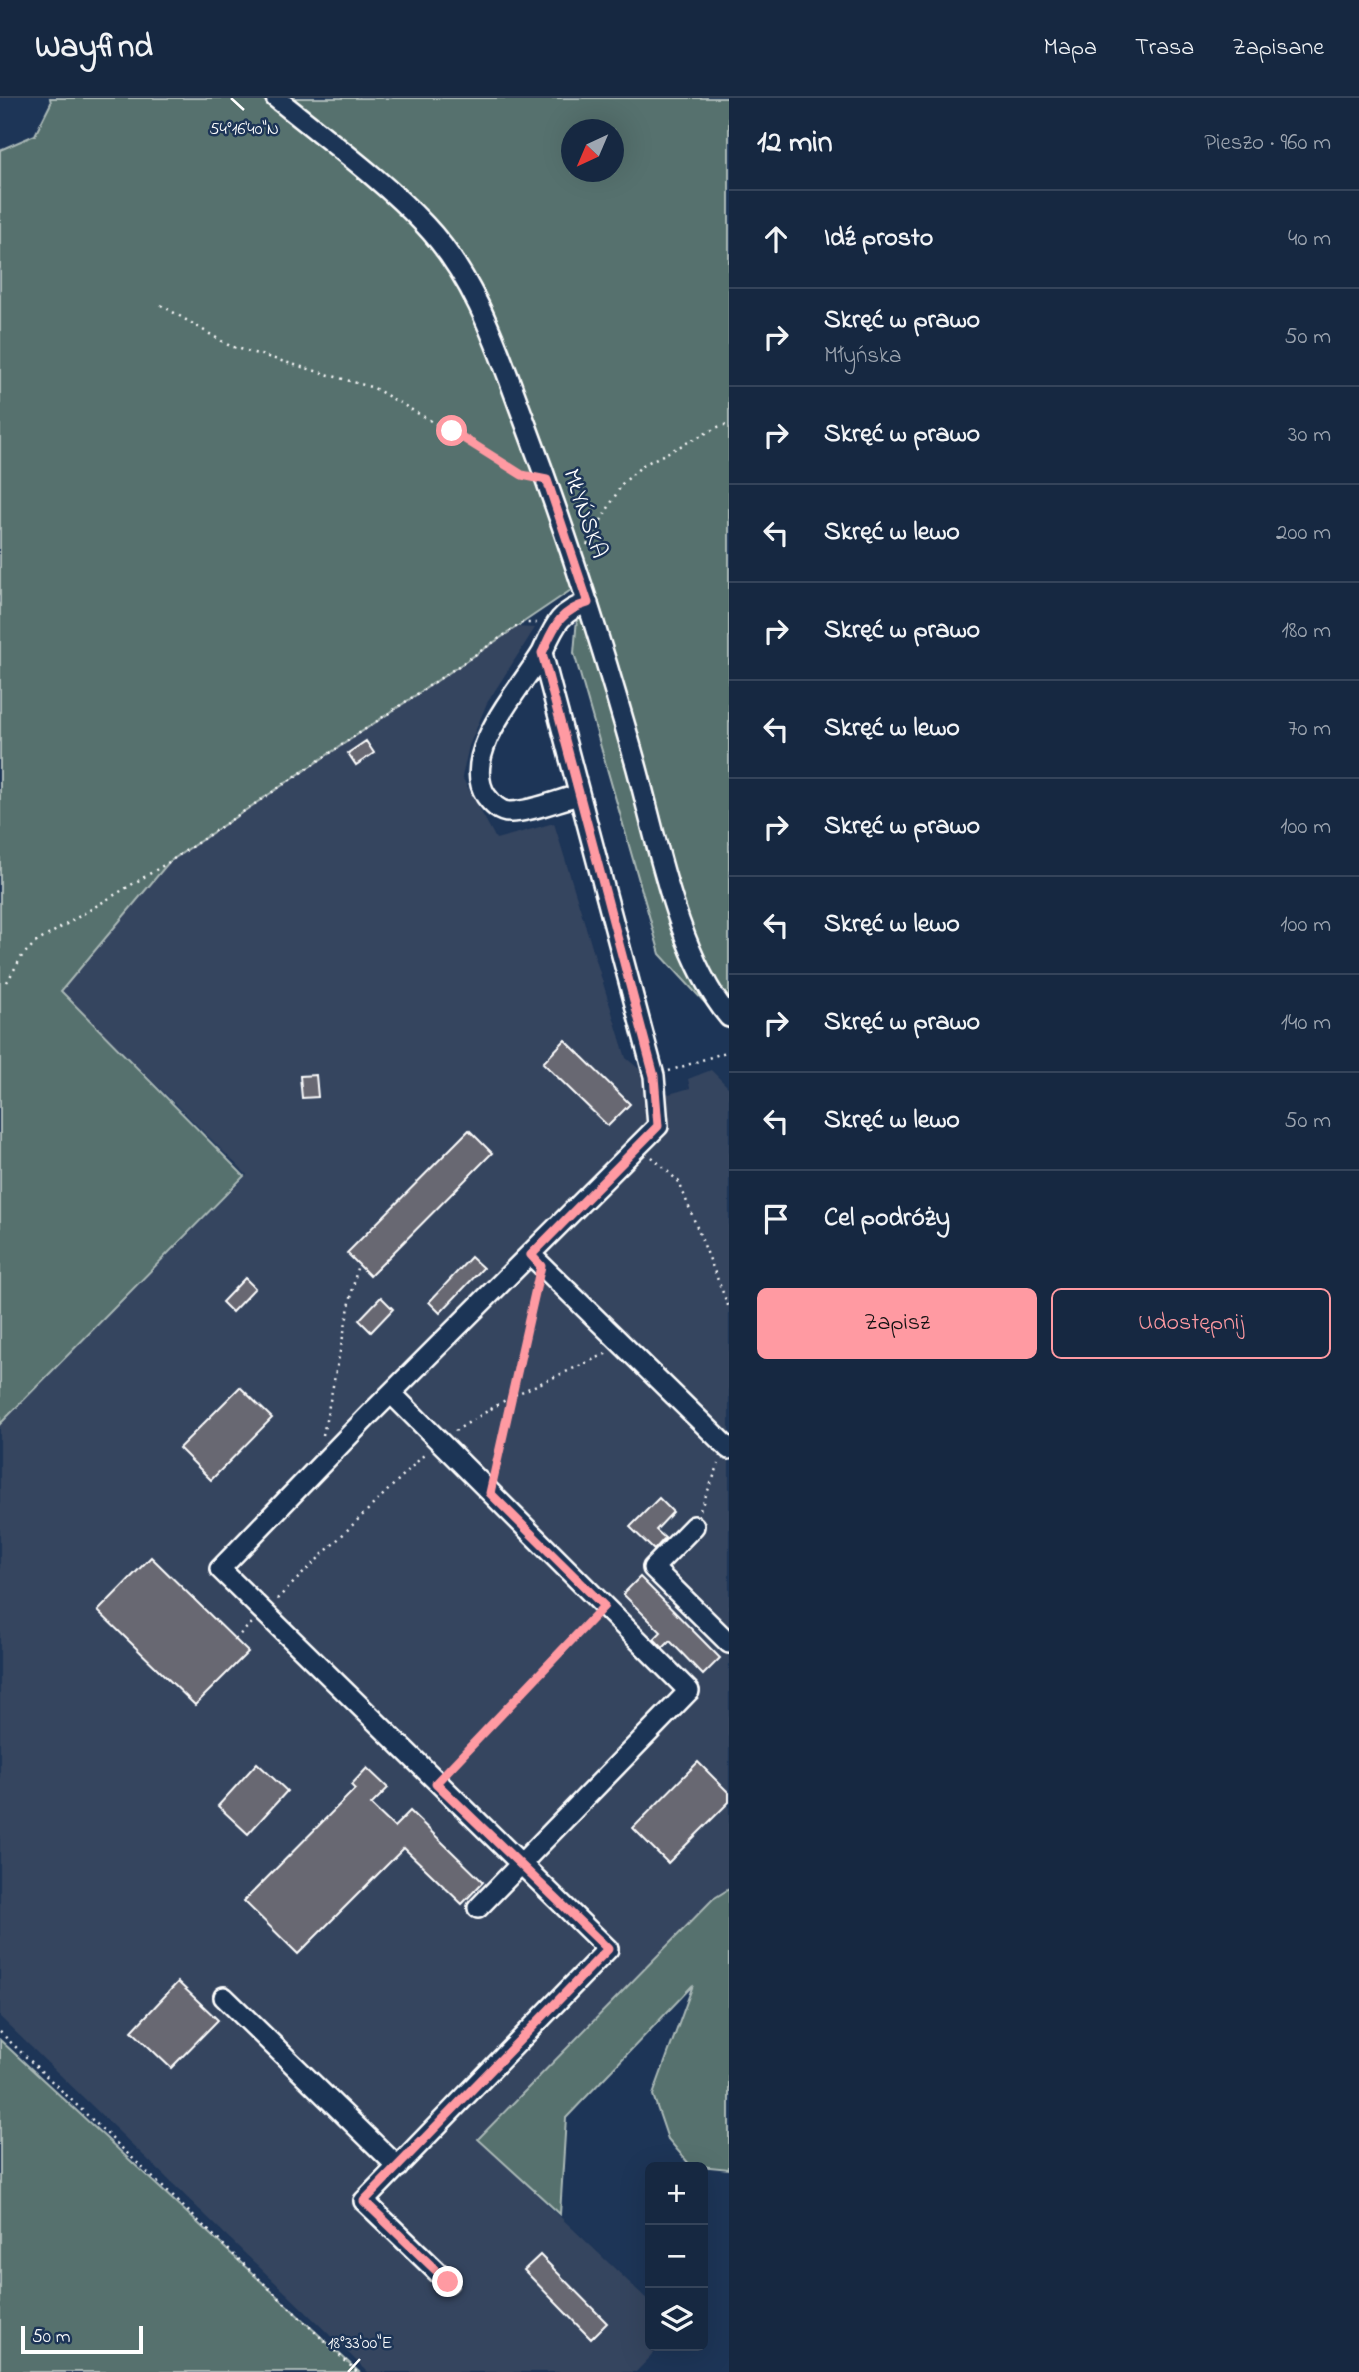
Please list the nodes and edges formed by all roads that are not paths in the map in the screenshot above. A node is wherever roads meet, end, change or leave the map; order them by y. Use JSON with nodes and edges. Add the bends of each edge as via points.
{"nodes":[{"id":1,"x":276,"y":98,"type":"edge"},
{"id":2,"x":588,"y":603,"type":"junction"},
{"id":3,"x":542,"y":653,"type":"junction"},
{"id":4,"x":579,"y":795,"type":"junction"},
{"id":5,"x":729,"y":1017,"type":"edge"},
{"id":6,"x":536,"y":1261,"type":"junction"},
{"id":7,"x":391,"y":1393,"type":"junction"},
{"id":8,"x":726,"y":1442,"type":"edge"},
{"id":9,"x":694,"y":1526,"type":"road end"},
{"id":10,"x":729,"y":1643,"type":"edge"},
{"id":11,"x":520,"y":1864,"type":"junction"},
{"id":12,"x":478,"y":1908,"type":"dead end"},
{"id":13,"x":224,"y":1997,"type":"dead end"},
{"id":14,"x":398,"y":2166,"type":"junction"},
{"id":15,"x":448,"y":2282,"type":"dead end"}],
"edges":[{"from":1,"to":2,"type":"street","name":"MŁYŃSKA","via":[[426,226],[462,275],[486,317]]},
{"from":2,"to":3,"type":"street","via":[[569,608]]},
{"from":2,"to":5,"type":"street","name":"MŁYŃSKA","via":[[673,901],[696,961]]},
{"from":3,"to":4,"type":"street"},
{"from":3,"to":4,"type":"street","via":[[491,730],[479,764],[479,785],[492,805],[509,813]]},
{"from":4,"to":6,"type":"street","via":[[654,1076],[658,1126]]},
{"from":6,"to":7,"type":"street"},
{"from":6,"to":8,"type":"street"},
{"from":7,"to":11,"type":"street","via":[[689,1691]]},
{"from":7,"to":11,"type":"street","via":[[220,1569]]},
{"from":9,"to":10,"type":"street","via":[[653,1568]]},
{"from":11,"to":12,"type":"street"},
{"from":11,"to":14,"type":"street","via":[[608,1949]]},
{"from":13,"to":14,"type":"street"},
{"from":14,"to":15,"type":"street","via":[[364,2201]]}]}
